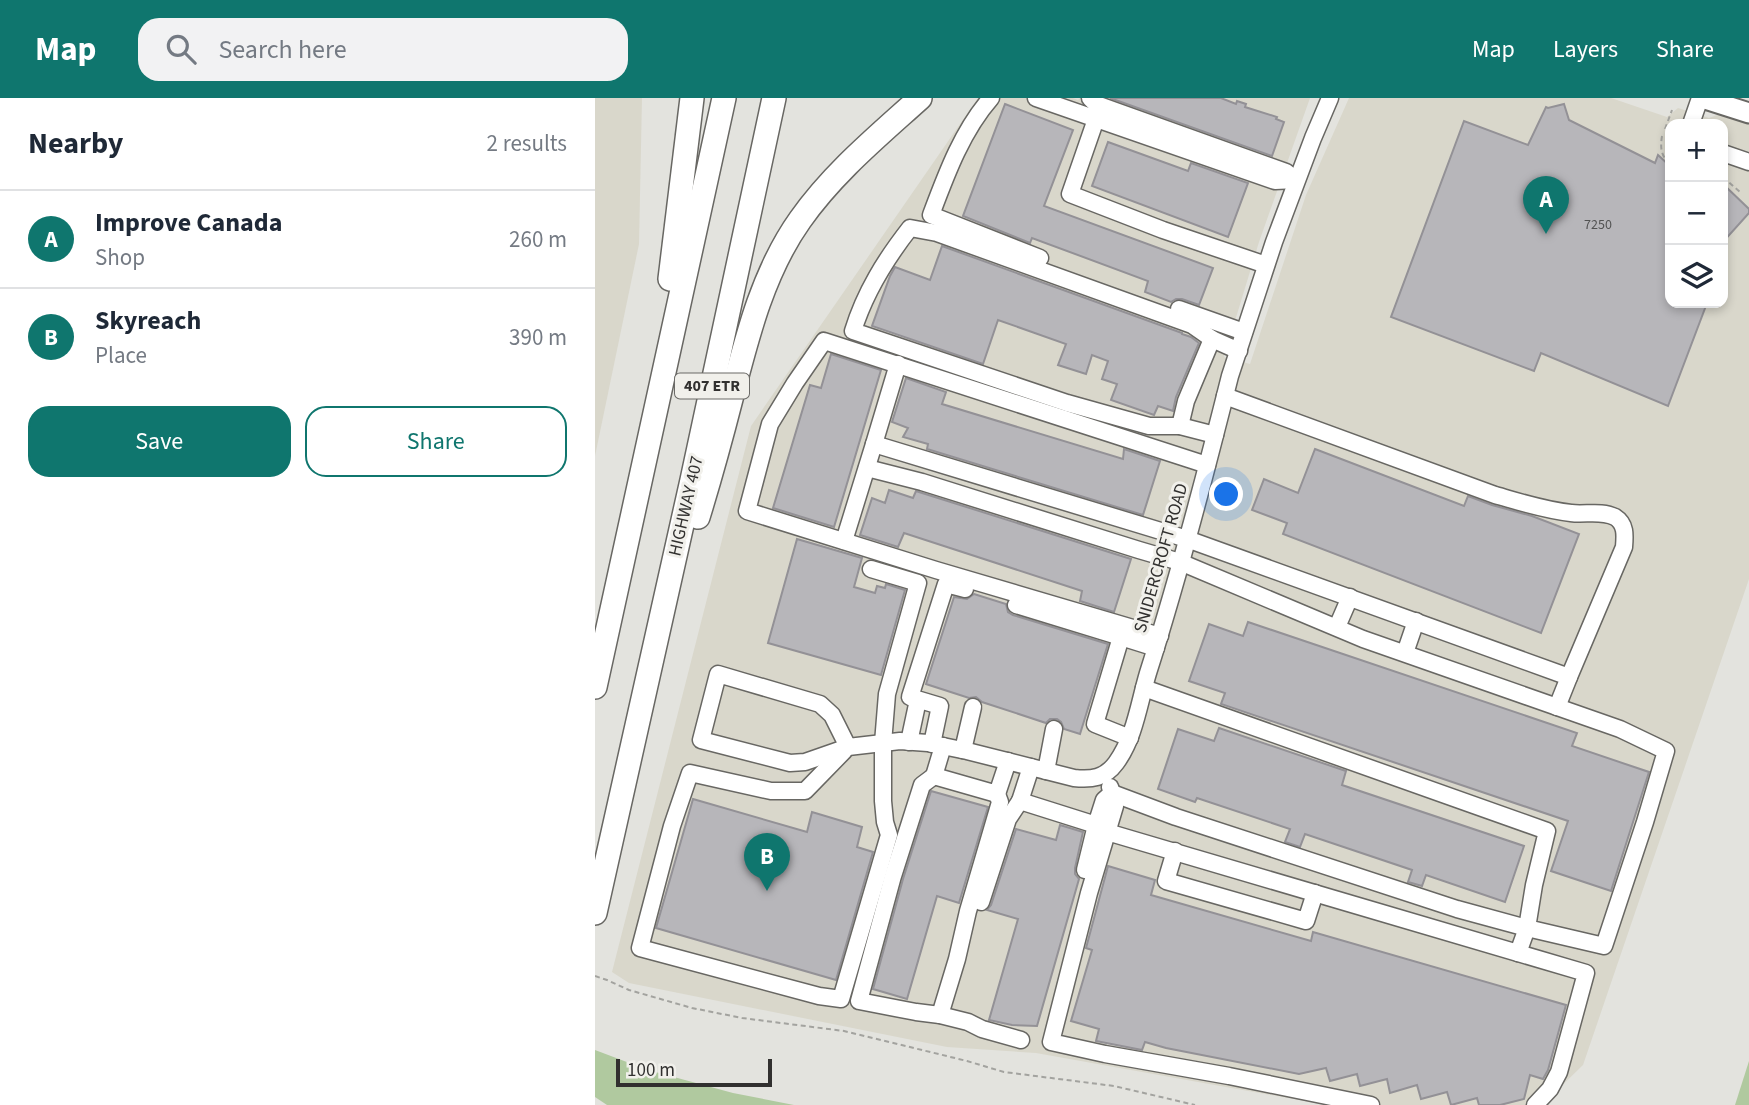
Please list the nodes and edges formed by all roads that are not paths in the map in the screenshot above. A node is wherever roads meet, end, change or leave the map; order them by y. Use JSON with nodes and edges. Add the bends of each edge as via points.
{"nodes":[{"id":1,"x":692,"y":98,"type":"edge"},
{"id":2,"x":724,"y":98,"type":"edge"},
{"id":3,"x":774,"y":98,"type":"edge"},
{"id":4,"x":920,"y":98,"type":"edge"},
{"id":5,"x":991,"y":98,"type":"edge"},
{"id":6,"x":1035,"y":98,"type":"edge"},
{"id":7,"x":1090,"y":98,"type":"edge"},
{"id":8,"x":1330,"y":98,"type":"edge"},
{"id":9,"x":1701,"y":98,"type":"edge"},
{"id":10,"x":1749,"y":113,"type":"edge"},
{"id":11,"x":1096,"y":119,"type":"junction"},
{"id":12,"x":1693,"y":119,"type":"edge"},
{"id":13,"x":1728,"y":155,"type":"edge"},
{"id":14,"x":1749,"y":162,"type":"edge"},
{"id":15,"x":1296,"y":180,"type":"junction"},
{"id":16,"x":1266,"y":265,"type":"junction"},
{"id":17,"x":1244,"y":332,"type":"junction"},
{"id":18,"x":1212,"y":339,"type":"junction"},
{"id":19,"x":1239,"y":351,"type":"junction"},
{"id":20,"x":898,"y":364,"type":"junction"},
{"id":21,"x":1225,"y":396,"type":"junction"},
{"id":22,"x":653,"y":418,"type":"junction"},
{"id":23,"x":1180,"y":426,"type":"junction"},
{"id":24,"x":1215,"y":435,"type":"junction"},
{"id":25,"x":874,"y":444,"type":"junction"},
{"id":26,"x":1207,"y":466,"type":"junction"},
{"id":27,"x":867,"y":468,"type":"junction"},
{"id":28,"x":1187,"y":538,"type":"junction"},
{"id":29,"x":844,"y":541,"type":"junction"},
{"id":30,"x":1180,"y":562,"type":"junction"},
{"id":31,"x":871,"y":569,"type":"dead end"},
{"id":32,"x":1350,"y":597,"type":"junction"},
{"id":33,"x":1416,"y":621,"type":"junction"},
{"id":34,"x":1337,"y":628,"type":"junction"},
{"id":35,"x":1121,"y":637,"type":"junction"},
{"id":36,"x":1158,"y":642,"type":"junction"},
{"id":37,"x":1405,"y":653,"type":"junction"},
{"id":38,"x":648,"y":673,"type":"junction"},
{"id":39,"x":1569,"y":677,"type":"junction"},
{"id":40,"x":595,"y":687,"type":"edge"},
{"id":41,"x":1144,"y":688,"type":"junction"},
{"id":42,"x":918,"y":700,"type":"junction"},
{"id":43,"x":973,"y":707,"type":"dead end"},
{"id":44,"x":1557,"y":707,"type":"junction"},
{"id":45,"x":1054,"y":729,"type":"dead end"},
{"id":46,"x":1129,"y":738,"type":"junction"},
{"id":47,"x":909,"y":742,"type":"junction"},
{"id":48,"x":883,"y":743,"type":"junction"},
{"id":49,"x":937,"y":745,"type":"junction"},
{"id":50,"x":848,"y":747,"type":"junction"},
{"id":51,"x":963,"y":750,"type":"junction"},
{"id":52,"x":1008,"y":761,"type":"junction"},
{"id":53,"x":1039,"y":769,"type":"junction"},
{"id":54,"x":1105,"y":775,"type":"junction"},
{"id":55,"x":934,"y":776,"type":"junction"},
{"id":56,"x":1112,"y":793,"type":"junction"},
{"id":57,"x":997,"y":794,"type":"junction"},
{"id":58,"x":1020,"y":801,"type":"junction"},
{"id":59,"x":1101,"y":828,"type":"junction"},
{"id":60,"x":1175,"y":851,"type":"junction"},
{"id":61,"x":1315,"y":893,"type":"junction"},
{"id":62,"x":1076,"y":904,"type":"dead end"},
{"id":63,"x":595,"y":913,"type":"edge"},
{"id":64,"x":1527,"y":928,"type":"junction"},
{"id":65,"x":1518,"y":953,"type":"junction"},
{"id":66,"x":957,"y":959,"type":"junction"},
{"id":67,"x":940,"y":1014,"type":"junction"},
{"id":68,"x":1021,"y":1040,"type":"dead end"},
{"id":69,"x":1371,"y":1105,"type":"edge"},
{"id":70,"x":1535,"y":1105,"type":"edge"}],
"edges":[{"from":1,"to":22,"type":"highway"},
{"from":2,"to":22,"type":"highway","number":"407 ETR"},
{"from":3,"to":38,"type":"highway","name":"HIGHWAY 407","number":"407 ETR"},
{"from":4,"to":38,"type":"highway","via":[[821,192],[780,254],[747,338],[707,487]]},
{"from":5,"to":17,"type":"street","via":[[979,111],[950,166],[930,215]]},
{"from":6,"to":11,"type":"street"},
{"from":7,"to":15,"type":"street","via":[[1286,172]]},
{"from":8,"to":15,"type":"street","name":"SNIDERCROFT ROAD"},
{"from":9,"to":10,"type":"main road"},
{"from":9,"to":12,"type":"street"},
{"from":11,"to":15,"type":"street","via":[[1275,181]]},
{"from":11,"to":16,"type":"street","via":[[1070,194]]},
{"from":13,"to":14,"type":"street"},
{"from":15,"to":16,"type":"street","name":"SNIDERCROFT ROAD"},
{"from":16,"to":17,"type":"street","name":"SNIDERCROFT ROAD"},
{"from":17,"to":19,"type":"street","name":"SNIDERCROFT ROAD"},
{"from":18,"to":19,"type":"street"},
{"from":18,"to":23,"type":"street"},
{"from":18,"to":23,"type":"street","via":[[1192,325],[1122,298],[937,233],[910,228],[863,301],[853,331],[1067,404],[1149,426]]},
{"from":19,"to":21,"type":"street","name":"SNIDERCROFT ROAD"},
{"from":20,"to":25,"type":"street"},
{"from":20,"to":26,"type":"street"},
{"from":20,"to":29,"type":"street","via":[[824,341],[770,424],[747,511]]},
{"from":21,"to":24,"type":"street","name":"SNIDERCROFT ROAD"},
{"from":21,"to":39,"type":"street","via":[[1495,495],[1539,508],[1617,518],[1625,530],[1624,547]]},
{"from":22,"to":40,"type":"highway","number":"407 ETR"},
{"from":23,"to":24,"type":"street"},
{"from":24,"to":26,"type":"street","name":"SNIDERCROFT ROAD"},
{"from":25,"to":27,"type":"street"},
{"from":25,"to":28,"type":"street"},
{"from":26,"to":28,"type":"street","name":"SNIDERCROFT ROAD"},
{"from":27,"to":29,"type":"street"},
{"from":27,"to":30,"type":"street"},
{"from":28,"to":30,"type":"street","name":"SNIDERCROFT ROAD"},
{"from":28,"to":32,"type":"street"},
{"from":29,"to":36,"type":"street"},
{"from":30,"to":34,"type":"street"},
{"from":30,"to":36,"type":"street","name":"SNIDERCROFT ROAD"},
{"from":31,"to":48,"type":"street","via":[[918,583],[887,694]]},
{"from":32,"to":33,"type":"street"},
{"from":32,"to":34,"type":"street"},
{"from":33,"to":37,"type":"street"},
{"from":33,"to":39,"type":"street"},
{"from":34,"to":37,"type":"street"},
{"from":35,"to":36,"type":"street"},
{"from":35,"to":42,"type":"street","via":[[946,584],[910,697]]},
{"from":35,"to":46,"type":"street","via":[[1095,724]]},
{"from":36,"to":41,"type":"street","name":"SNIDERCROFT ROAD"},
{"from":37,"to":44,"type":"street"},
{"from":38,"to":63,"type":"highway","name":"HIGHWAY 407","number":"407 ETR"},
{"from":39,"to":44,"type":"street"},
{"from":41,"to":46,"type":"street","name":"SNIDERCROFT ROAD"},
{"from":41,"to":64,"type":"street","via":[[1547,831]]},
{"from":42,"to":47,"type":"street"},
{"from":42,"to":49,"type":"street","via":[[940,706]]},
{"from":43,"to":51,"type":"street"},
{"from":44,"to":64,"type":"street","via":[[1666,751],[1604,946]]},
{"from":45,"to":53,"type":"street"},
{"from":46,"to":54,"type":"street","name":"SNIDERCROFT ROAD"},
{"from":47,"to":48,"type":"street"},
{"from":47,"to":49,"type":"street"},
{"from":48,"to":50,"type":"street"},
{"from":48,"to":50,"type":"street","via":[[883,800],[889,835],[841,999],[640,948],[690,773],[771,791],[805,791]]},
{"from":49,"to":51,"type":"street"},
{"from":49,"to":55,"type":"street"},
{"from":50,"to":50,"type":"street","via":[[832,715],[820,704],[718,674],[701,740],[790,763]]},
{"from":51,"to":52,"type":"street"},
{"from":52,"to":53,"type":"street"},
{"from":52,"to":57,"type":"street"},
{"from":53,"to":54,"type":"street","via":[[1083,779]]},
{"from":53,"to":58,"type":"street"},
{"from":54,"to":56,"type":"street"},
{"from":55,"to":57,"type":"street"},
{"from":55,"to":67,"type":"street","via":[[922,785],[859,1000]]},
{"from":56,"to":59,"type":"street","via":[[1104,800]]},
{"from":56,"to":64,"type":"street","via":[[1457,909]]},
{"from":57,"to":66,"type":"street","via":[[1000,802]]},
{"from":58,"to":59,"type":"street"},
{"from":58,"to":66,"type":"street","via":[[1008,819]]},
{"from":59,"to":60,"type":"street"},
{"from":59,"to":62,"type":"street"},
{"from":59,"to":69,"type":"street","via":[[1051,1042]]},
{"from":60,"to":61,"type":"street"},
{"from":60,"to":61,"type":"street","via":[[1166,881],[1305,921]]},
{"from":61,"to":65,"type":"street"},
{"from":64,"to":65,"type":"street"},
{"from":65,"to":70,"type":"street","via":[[1586,973],[1559,1072]]},
{"from":66,"to":67,"type":"street"},
{"from":67,"to":68,"type":"street"}]}
